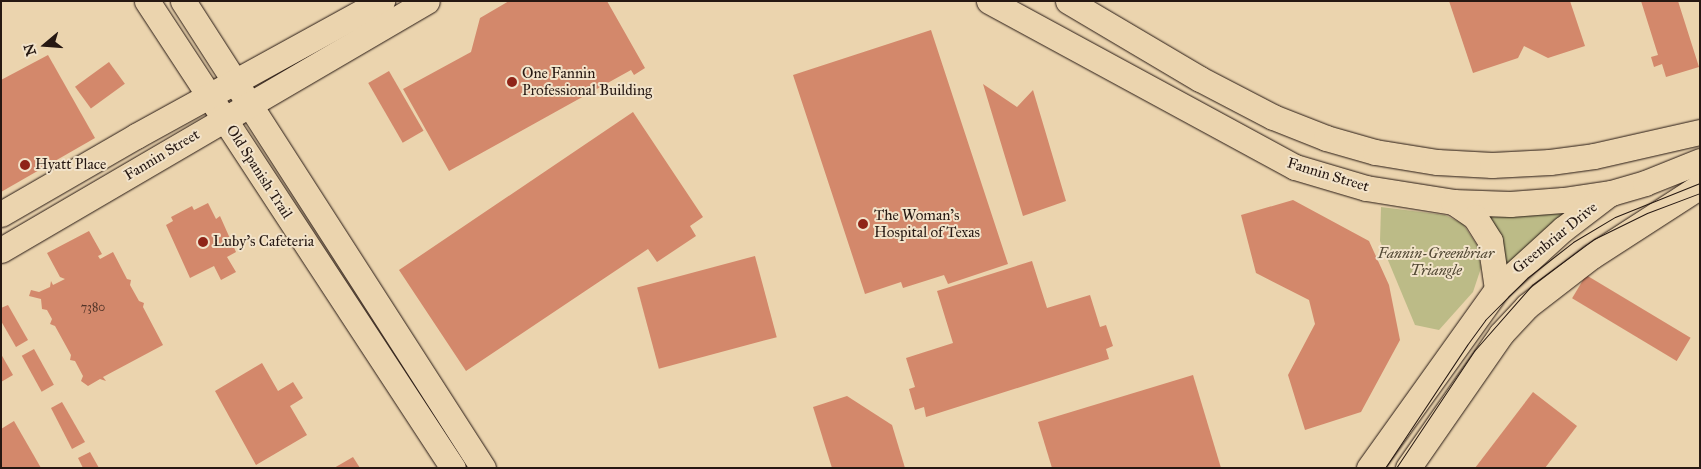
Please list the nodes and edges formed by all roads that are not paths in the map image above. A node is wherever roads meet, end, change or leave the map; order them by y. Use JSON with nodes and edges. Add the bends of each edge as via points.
{"nodes":[{"id":1,"x":147,"y":1,"type":"edge"},
{"id":2,"x":183,"y":1,"type":"edge"},
{"id":3,"x":382,"y":1,"type":"edge"},
{"id":4,"x":427,"y":1,"type":"edge"},
{"id":5,"x":989,"y":1,"type":"edge"},
{"id":6,"x":1068,"y":1,"type":"edge"},
{"id":7,"x":236,"y":80,"type":"junction"},
{"id":8,"x":209,"y":95,"type":"junction"},
{"id":9,"x":250,"y":104,"type":"junction"},
{"id":10,"x":224,"y":118,"type":"junction"},
{"id":11,"x":1700,"y":132,"type":"edge"},
{"id":12,"x":1700,"y":137,"type":"edge"},
{"id":13,"x":1700,"y":161,"type":"edge"},
{"id":14,"x":1700,"y":186,"type":"edge"},
{"id":15,"x":1611,"y":193,"type":"junction"},
{"id":16,"x":1453,"y":202,"type":"junction"},
{"id":17,"x":1,"y":214,"type":"edge"},
{"id":18,"x":1,"y":250,"type":"edge"},
{"id":19,"x":1497,"y":289,"type":"junction"},
{"id":20,"x":404,"y":349,"type":"junction"},
{"id":21,"x":384,"y":363,"type":"junction"},
{"id":22,"x":453,"y":468,"type":"edge"},
{"id":23,"x":483,"y":468,"type":"edge"},
{"id":24,"x":1369,"y":468,"type":"edge"},
{"id":25,"x":1408,"y":468,"type":"edge"}],
"edges":[{"from":1,"to":8,"type":"main road","name":"Old Spanish Trail"},
{"from":2,"to":7,"type":"main road","name":"Old Spanish Trail"},
{"from":3,"to":7,"type":"main road","name":"Fannin Street"},
{"from":4,"to":9,"type":"main road","name":"Fannin Street"},
{"from":5,"to":16,"type":"main road","name":"Fannin Street","via":[[1295,167],[1366,188]]},
{"from":6,"to":11,"type":"main road","via":[[1200,79],[1273,117],[1326,138],[1376,152],[1438,162],[1540,163],[1594,156]]},
{"from":7,"to":8,"type":"main road","name":"Fannin Street"},
{"from":7,"to":9,"type":"main road","name":"Old Spanish Trail"},
{"from":8,"to":10,"type":"main road","name":"Old Spanish Trail"},
{"from":8,"to":17,"type":"main road","name":"Fannin Street"},
{"from":9,"to":10,"type":"main road","name":"Fannin Street"},
{"from":9,"to":20,"type":"main road","name":"Old Spanish Trail"},
{"from":10,"to":18,"type":"main road","name":"Fannin Street","via":[[50,224]]},
{"from":10,"to":21,"type":"main road","name":"Old Spanish Trail"},
{"from":12,"to":15,"type":"main road","name":"Greenbriar Drive","via":[[1672,151]]},
{"from":13,"to":15,"type":"main road","name":"Fannin Street","via":[[1645,184]]},
{"from":14,"to":25,"type":"main road","via":[[1592,256],[1527,306],[1501,334]]},
{"from":15,"to":16,"type":"main road","name":"Fannin Street","via":[[1510,204]]},
{"from":15,"to":19,"type":"main road","name":"Greenbriar Drive","via":[[1556,234]]},
{"from":16,"to":19,"type":"main road","via":[[1474,217],[1490,241]]},
{"from":19,"to":24,"type":"main road","name":"Greenbriar Drive"},
{"from":20,"to":21,"type":"main road"},
{"from":20,"to":23,"type":"main road","name":"Old Spanish Trail"},
{"from":21,"to":22,"type":"main road","name":"Old Spanish Trail"}]}
